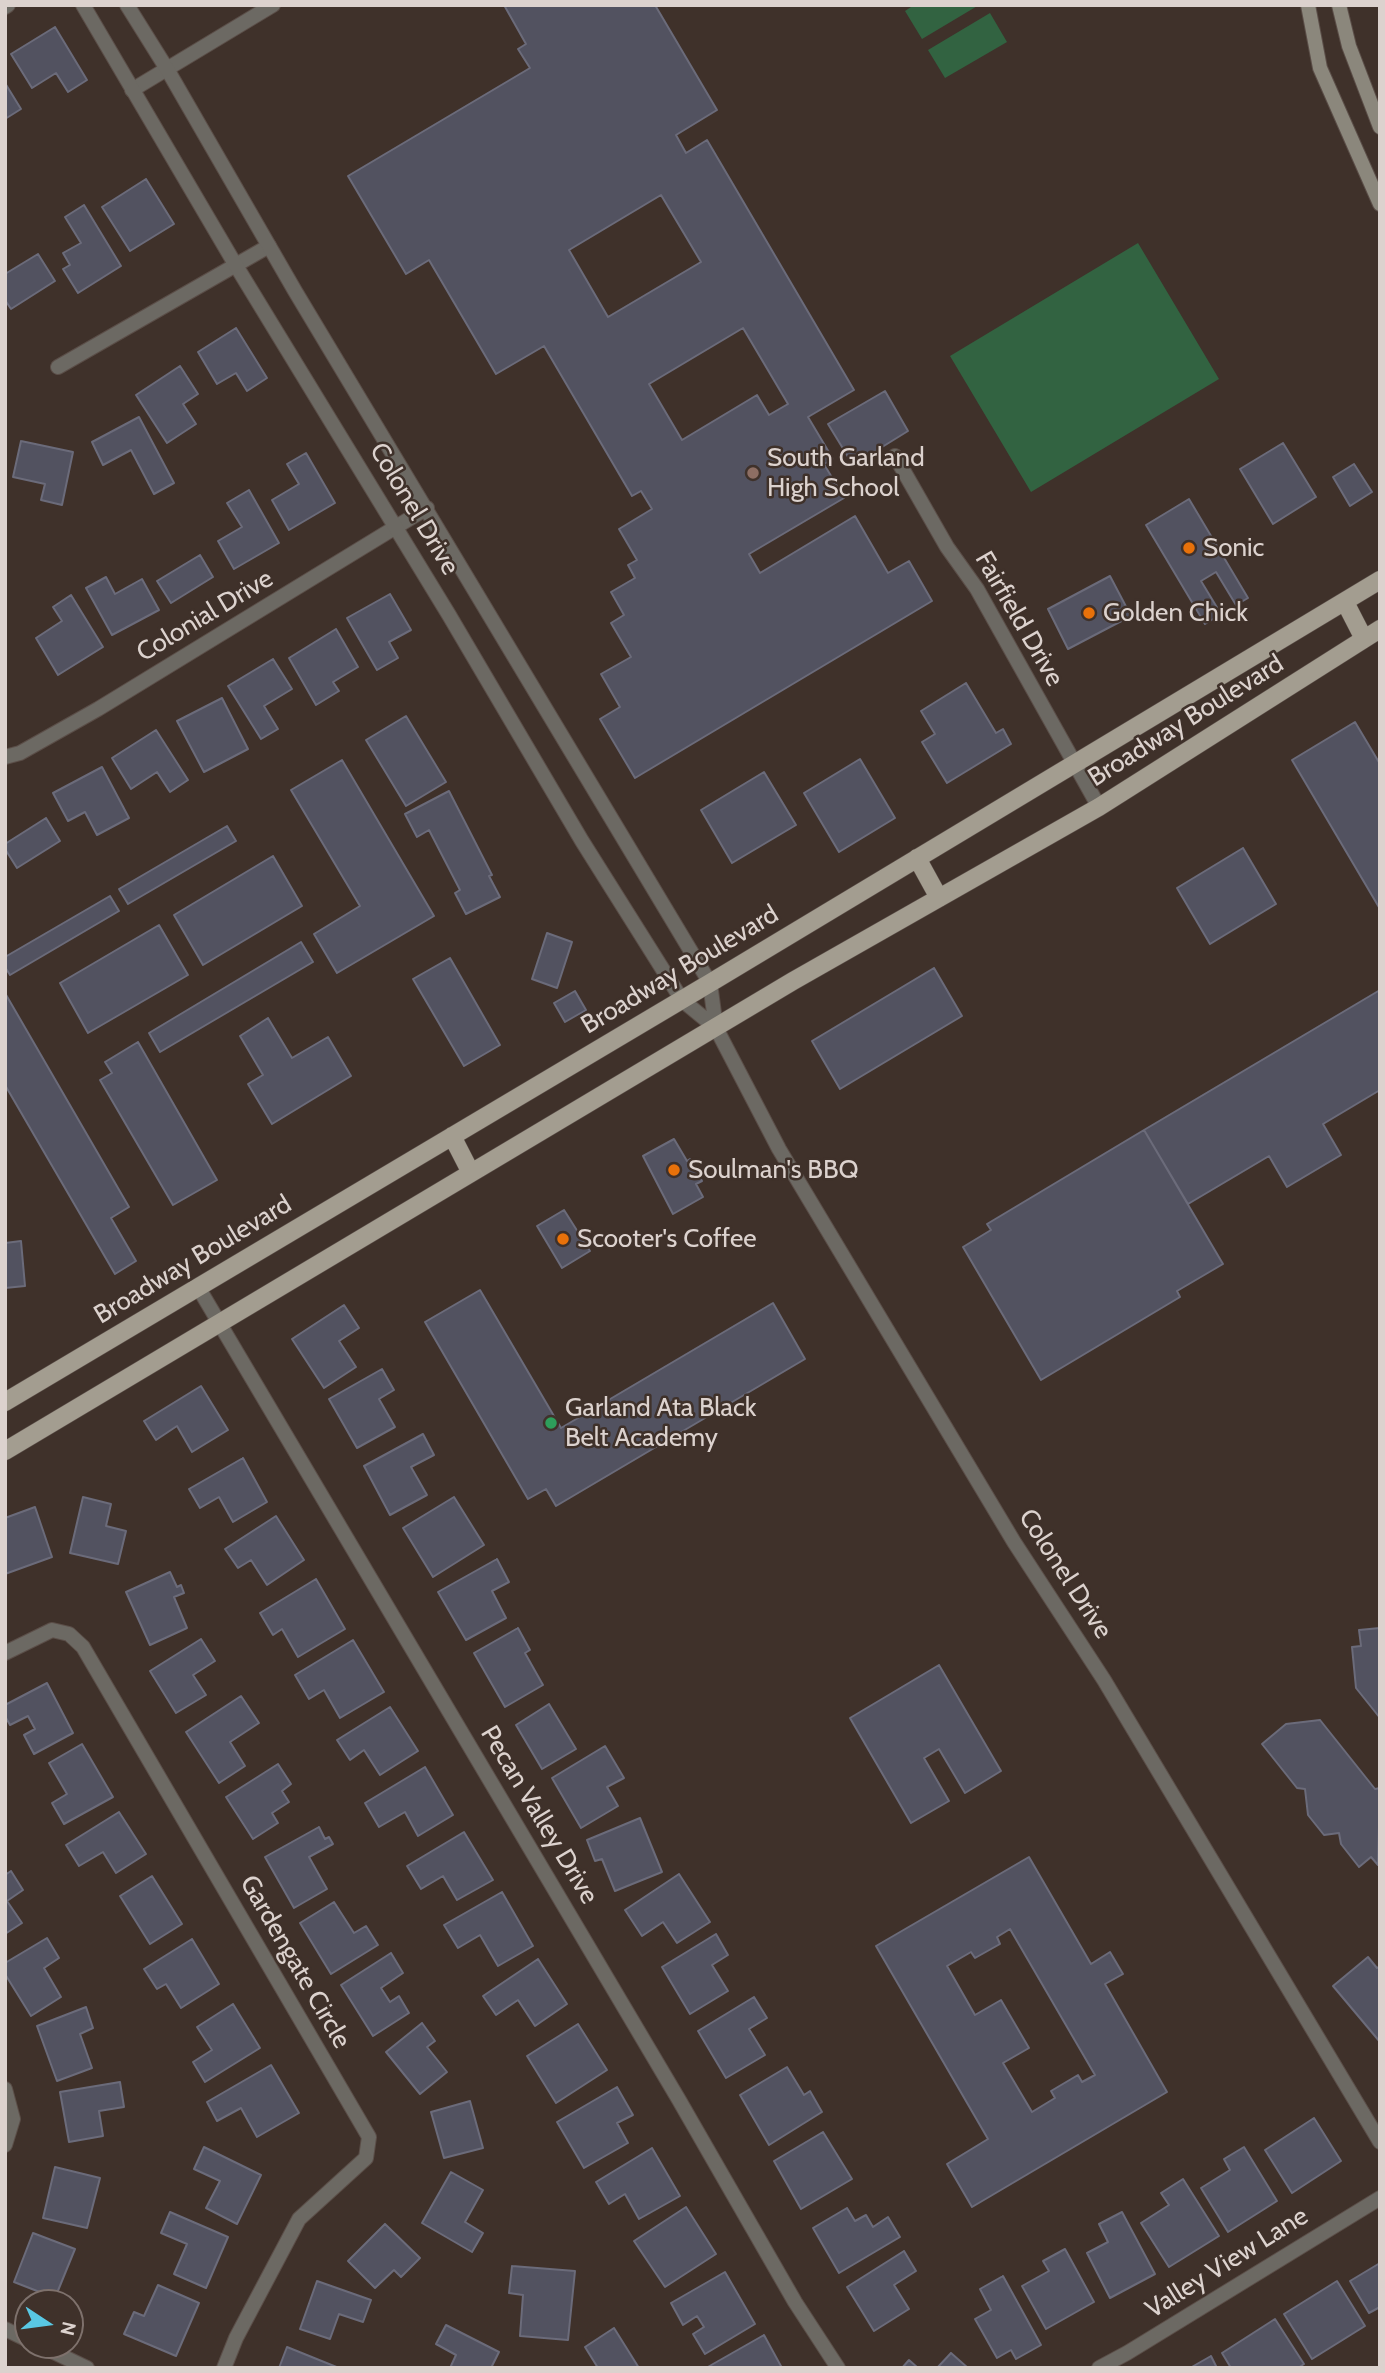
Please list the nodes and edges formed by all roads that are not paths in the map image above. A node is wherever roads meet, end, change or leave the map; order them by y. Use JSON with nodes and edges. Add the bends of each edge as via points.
{"nodes":[{"id":1,"x":83,"y":5,"type":"edge"},
{"id":2,"x":127,"y":5,"type":"edge"},
{"id":3,"x":273,"y":5,"type":"edge"},
{"id":4,"x":1308,"y":5,"type":"edge"},
{"id":5,"x":1339,"y":5,"type":"edge"},
{"id":6,"x":167,"y":69,"type":"junction"},
{"id":7,"x":132,"y":90,"type":"junction"},
{"id":8,"x":1380,"y":127,"type":"edge"},
{"id":9,"x":1380,"y":204,"type":"edge"},
{"id":10,"x":269,"y":246,"type":"junction"},
{"id":11,"x":236,"y":264,"type":"junction"},
{"id":12,"x":58,"y":368,"type":"dead end"},
{"id":13,"x":895,"y":456,"type":"dead end"},
{"id":14,"x":427,"y":508,"type":"junction"},
{"id":15,"x":397,"y":528,"type":"junction"},
{"id":16,"x":1380,"y":580,"type":"edge"},
{"id":17,"x":1345,"y":602,"type":"junction"},
{"id":18,"x":1372,"y":634,"type":"edge"},
{"id":19,"x":5,"y":757,"type":"edge"},
{"id":20,"x":1073,"y":764,"type":"junction"},
{"id":21,"x":1099,"y":807,"type":"junction"},
{"id":22,"x":917,"y":858,"type":"junction"},
{"id":23,"x":939,"y":898,"type":"junction"},
{"id":24,"x":710,"y":983,"type":"junction"},
{"id":25,"x":682,"y":1000,"type":"junction"},
{"id":26,"x":716,"y":1028,"type":"junction"},
{"id":27,"x":452,"y":1136,"type":"junction"},
{"id":28,"x":471,"y":1173,"type":"junction"},
{"id":29,"x":198,"y":1287,"type":"junction"},
{"id":30,"x":219,"y":1323,"type":"junction"},
{"id":31,"x":5,"y":1402,"type":"edge"},
{"id":32,"x":5,"y":1451,"type":"edge"},
{"id":33,"x":5,"y":1653,"type":"edge"},
{"id":34,"x":5,"y":2088,"type":"edge"},
{"id":35,"x":1380,"y":2142,"type":"edge"},
{"id":36,"x":5,"y":2145,"type":"edge"},
{"id":37,"x":1380,"y":2197,"type":"edge"},
{"id":38,"x":69,"y":2359,"type":"edge"},
{"id":39,"x":88,"y":2368,"type":"edge"},
{"id":40,"x":224,"y":2368,"type":"edge"},
{"id":41,"x":838,"y":2368,"type":"edge"},
{"id":42,"x":1099,"y":2368,"type":"edge"}],
"edges":[{"from":1,"to":7,"type":"street","name":"Colonel Drive"},
{"from":2,"to":6,"type":"street","name":"Colonel Drive"},
{"from":3,"to":6,"type":"street"},
{"from":4,"to":9,"type":"main road","via":[[1320,68]]},
{"from":5,"to":8,"type":"main road","via":[[1349,46]]},
{"from":6,"to":7,"type":"street"},
{"from":6,"to":10,"type":"street","name":"Colonel Drive"},
{"from":7,"to":11,"type":"street","name":"Colonel Drive"},
{"from":10,"to":11,"type":"street"},
{"from":10,"to":14,"type":"street","name":"Colonel Drive"},
{"from":11,"to":12,"type":"street"},
{"from":11,"to":15,"type":"street","name":"Colonel Drive"},
{"from":13,"to":20,"type":"street","name":"Fairfield Drive","via":[[977,589]]},
{"from":14,"to":15,"type":"street","name":"Colonial Drive"},
{"from":14,"to":24,"type":"street","name":"Colonel Drive"},
{"from":15,"to":19,"type":"street","name":"Colonial Drive","via":[[99,709]]},
{"from":15,"to":25,"type":"street","name":"Colonel Drive"},
{"from":16,"to":17,"type":"main road","name":"Broadway Boulevard"},
{"from":17,"to":18,"type":"main road"},
{"from":17,"to":20,"type":"main road","name":"Broadway Boulevard"},
{"from":18,"to":21,"type":"main road","name":"Broadway Boulevard"},
{"from":20,"to":21,"type":"street","name":"Fairfield Drive"},
{"from":20,"to":22,"type":"main road","name":"Broadway Boulevard"},
{"from":21,"to":23,"type":"main road","name":"Broadway Boulevard"},
{"from":22,"to":23,"type":"main road"},
{"from":22,"to":24,"type":"main road","name":"Broadway Boulevard"},
{"from":23,"to":26,"type":"main road","name":"Broadway Boulevard"},
{"from":24,"to":25,"type":"main road","name":"Broadway Boulevard"},
{"from":24,"to":26,"type":"street","name":"Colonel Drive"},
{"from":25,"to":26,"type":"street","name":"Colonel Drive"},
{"from":25,"to":27,"type":"main road","name":"Broadway Boulevard"},
{"from":26,"to":28,"type":"main road","name":"Broadway Boulevard"},
{"from":26,"to":35,"type":"street","name":"Colonel Drive","via":[[839,1251],[1014,1542],[1104,1680]]},
{"from":27,"to":28,"type":"main road"},
{"from":27,"to":29,"type":"main road","name":"Broadway Boulevard"},
{"from":28,"to":30,"type":"main road","name":"Broadway Boulevard"},
{"from":29,"to":30,"type":"street","name":"Pecan Valley Drive"},
{"from":29,"to":31,"type":"main road","name":"Broadway Boulevard"},
{"from":30,"to":32,"type":"main road","name":"Broadway Boulevard"},
{"from":30,"to":41,"type":"street","name":"Pecan Valley Drive"},
{"from":33,"to":40,"type":"street","name":"Gardengate Circle","via":[[51,1630],[68,1634],[83,1647],[369,2137],[366,2158],[299,2219]]},
{"from":34,"to":36,"type":"street","via":[[13,2119]]},
{"from":37,"to":42,"type":"street","name":"Valley View Lane"},
{"from":38,"to":39,"type":"street"}]}
